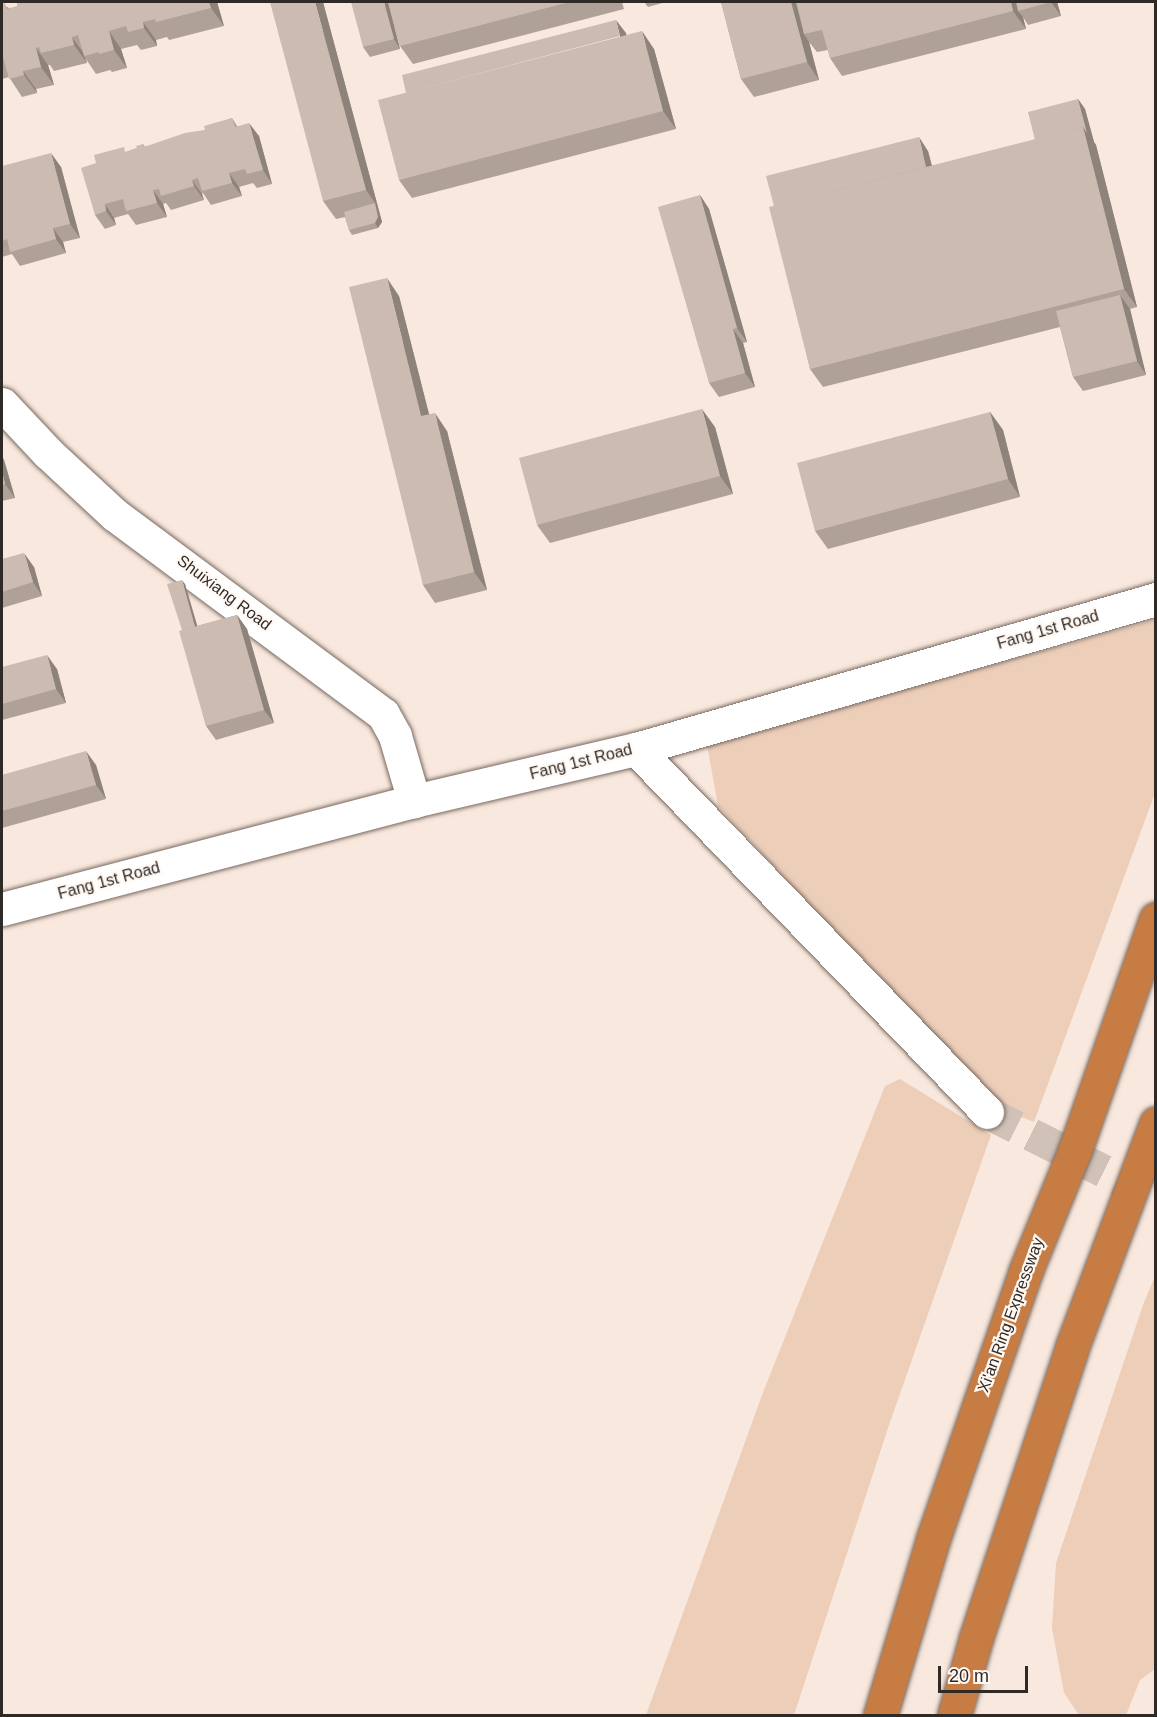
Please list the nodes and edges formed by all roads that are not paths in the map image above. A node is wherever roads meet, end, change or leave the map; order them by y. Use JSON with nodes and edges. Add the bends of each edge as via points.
{"nodes":[{"id":1,"x":2,"y":404,"type":"edge"},
{"id":2,"x":1155,"y":599,"type":"edge"},
{"id":3,"x":636,"y":749,"type":"junction"},
{"id":4,"x":414,"y":801,"type":"junction"},
{"id":5,"x":2,"y":909,"type":"edge"},
{"id":6,"x":1155,"y":919,"type":"edge"},
{"id":7,"x":987,"y":1112,"type":"tunnel mouth"},
{"id":8,"x":1155,"y":1122,"type":"edge"},
{"id":9,"x":1155,"y":1135,"type":"edge"},
{"id":10,"x":1133,"y":1179,"type":"junction"},
{"id":11,"x":880,"y":1716,"type":"edge"},
{"id":12,"x":954,"y":1716,"type":"edge"}],
"edges":[{"from":1,"to":4,"type":"street","name":"Shuixiang Road","via":[[115,515],[382,714],[395,736]]},
{"from":2,"to":3,"type":"street","name":"Fang 1st Road"},
{"from":3,"to":4,"type":"street","name":"Fang 1st Road"},
{"from":3,"to":7,"type":"street"},
{"from":4,"to":5,"type":"street","name":"Fang 1st Road"},
{"from":6,"to":11,"type":"highway","name":"Xi'an Ring Expressway","via":[[1075,1149],[1006,1326],[933,1539]]},
{"from":8,"to":10,"type":"highway"},
{"from":9,"to":10,"type":"highway"},
{"from":10,"to":12,"type":"highway","via":[[1072,1347]]}]}
